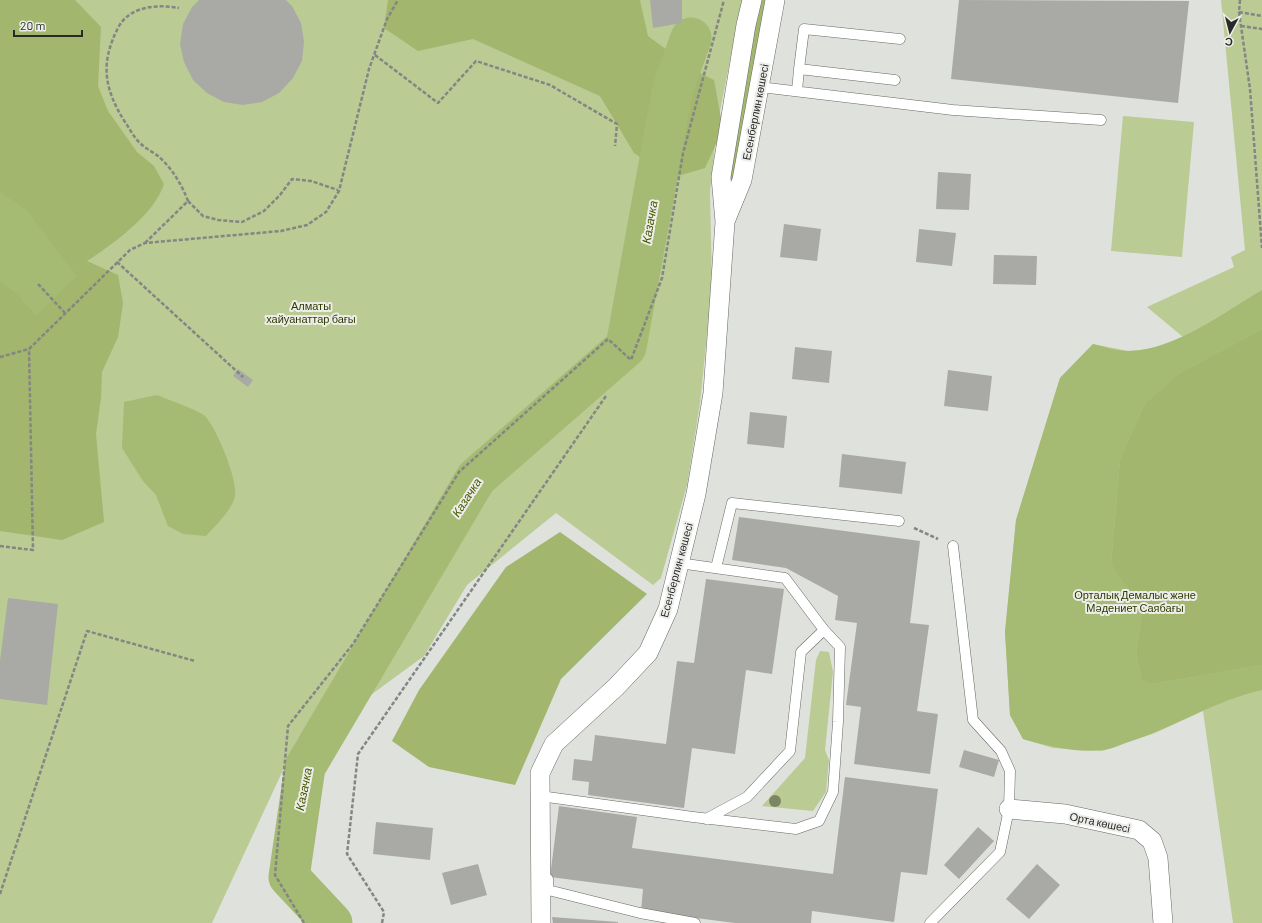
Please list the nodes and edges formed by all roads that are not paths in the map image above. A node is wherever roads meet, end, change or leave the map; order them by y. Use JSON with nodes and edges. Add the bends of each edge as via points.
{"nodes":[{"id":1,"x":752,"y":0,"type":"edge"},
{"id":2,"x":775,"y":0,"type":"edge"},
{"id":3,"x":900,"y":39,"type":"dead end"},
{"id":4,"x":799,"y":69,"type":"junction"},
{"id":5,"x":895,"y":80,"type":"dead end"},
{"id":6,"x":760,"y":87,"type":"junction"},
{"id":7,"x":797,"y":91,"type":"junction"},
{"id":8,"x":1101,"y":120,"type":"dead end"},
{"id":9,"x":725,"y":222,"type":"junction"},
{"id":10,"x":898,"y":521,"type":"road end"},
{"id":11,"x":953,"y":546,"type":"road end"},
{"id":12,"x":679,"y":563,"type":"junction"},
{"id":13,"x":716,"y":568,"type":"junction"},
{"id":14,"x":824,"y":630,"type":"junction"},
{"id":15,"x":545,"y":796,"type":"junction"},
{"id":16,"x":1009,"y":809,"type":"junction"},
{"id":17,"x":706,"y":819,"type":"junction"},
{"id":18,"x":541,"y":923,"type":"edge"},
{"id":19,"x":695,"y":923,"type":"edge"},
{"id":20,"x":930,"y":923,"type":"edge"},
{"id":21,"x":1163,"y":923,"type":"edge"}],
"edges":[{"from":1,"to":9,"type":"street","name":"Есенберлин көшесі","via":[[721,177]]},
{"from":2,"to":6,"type":"street","name":"Есенберлин көшесі"},
{"from":3,"to":4,"type":"lane","via":[[804,29]]},
{"from":4,"to":5,"type":"lane"},
{"from":4,"to":7,"type":"lane"},
{"from":6,"to":7,"type":"lane"},
{"from":6,"to":9,"type":"street","name":"Есенберлин көшесі","via":[[742,180]]},
{"from":7,"to":8,"type":"lane","via":[[953,110]]},
{"from":9,"to":12,"type":"street","name":"Есенберлин көшесі","via":[[713,393],[696,494]]},
{"from":10,"to":13,"type":"lane","via":[[732,503]]},
{"from":11,"to":16,"type":"lane","via":[[973,720],[1001,751],[1010,771]]},
{"from":12,"to":13,"type":"lane"},
{"from":12,"to":15,"type":"street","name":"Есенберлин көшесі","via":[[668,609],[648,653],[616,687],[554,744],[540,773]]},
{"from":13,"to":14,"type":"lane","via":[[785,578]]},
{"from":14,"to":17,"type":"lane","via":[[801,652],[790,751],[747,797]]},
{"from":14,"to":17,"type":"lane","via":[[840,647],[832,792],[819,821],[796,829]]},
{"from":15,"to":17,"type":"lane"},
{"from":15,"to":18,"type":"street","name":"Есенберлин көшесі"},
{"from":15,"to":19,"type":"lane","via":[[548,890],[640,914]]},
{"from":16,"to":20,"type":"lane","via":[[1000,852]]},
{"from":16,"to":21,"type":"street","name":"Орта көшесі","via":[[1065,814],[1139,830],[1152,841],[1158,858]]}]}
